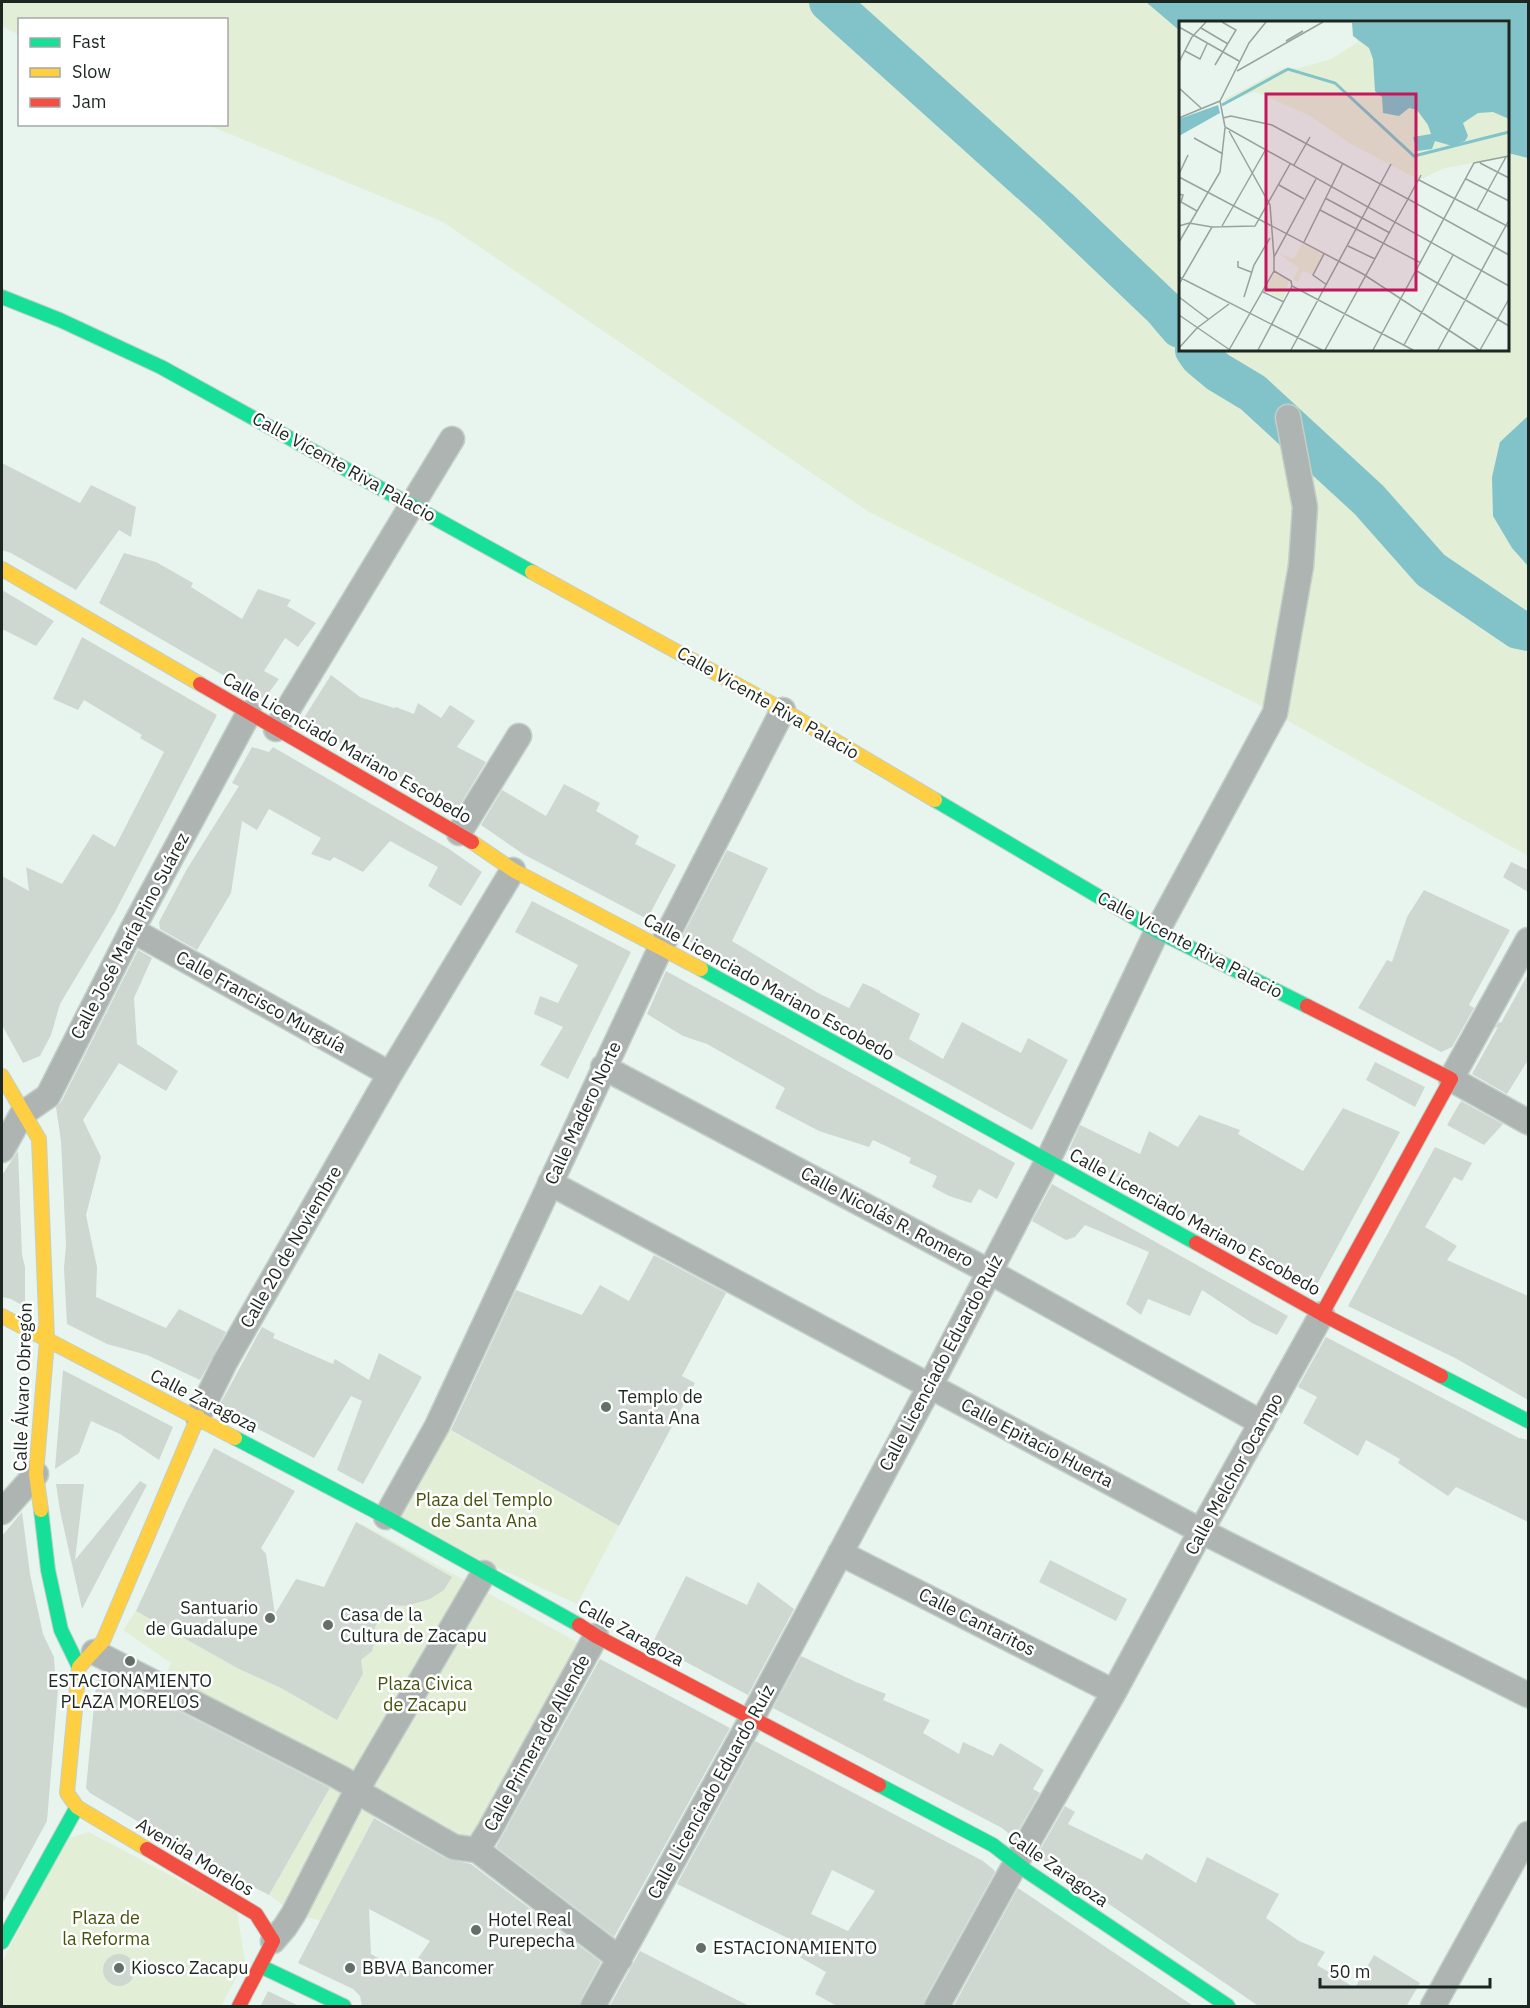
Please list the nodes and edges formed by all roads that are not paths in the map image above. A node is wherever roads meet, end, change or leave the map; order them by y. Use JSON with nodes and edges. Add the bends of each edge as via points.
{"nodes":[{"id":1,"x":2,"y":297,"type":"edge"},
{"id":2,"x":1290,"y":427,"type":"dead end"},
{"id":3,"x":452,"y":439,"type":"dead end"},
{"id":4,"x":412,"y":504,"type":"junction"},
{"id":5,"x":2,"y":569,"type":"edge"},
{"id":6,"x":783,"y":710,"type":"junction"},
{"id":7,"x":249,"y":712,"type":"junction"},
{"id":8,"x":276,"y":729,"type":"junction"},
{"id":9,"x":519,"y":736,"type":"dead end"},
{"id":10,"x":459,"y":833,"type":"junction"},
{"id":11,"x":513,"y":870,"type":"junction"},
{"id":12,"x":132,"y":930,"type":"junction"},
{"id":13,"x":1157,"y":931,"type":"junction"},
{"id":14,"x":1528,"y":940,"type":"edge"},
{"id":15,"x":661,"y":947,"type":"junction"},
{"id":16,"x":603,"y":1067,"type":"junction"},
{"id":17,"x":390,"y":1074,"type":"junction"},
{"id":18,"x":2,"y":1076,"type":"edge"},
{"id":19,"x":1451,"y":1079,"type":"junction"},
{"id":20,"x":22,"y":1114,"type":"junction"},
{"id":21,"x":1528,"y":1122,"type":"edge"},
{"id":22,"x":2,"y":1150,"type":"edge"},
{"id":23,"x":1048,"y":1160,"type":"junction"},
{"id":24,"x":550,"y":1183,"type":"junction"},
{"id":25,"x":990,"y":1272,"type":"junction"},
{"id":26,"x":1322,"y":1314,"type":"junction"},
{"id":27,"x":2,"y":1316,"type":"edge"},
{"id":28,"x":47,"y":1340,"type":"junction"},
{"id":29,"x":930,"y":1386,"type":"junction"},
{"id":30,"x":198,"y":1418,"type":"junction"},
{"id":31,"x":1528,"y":1421,"type":"edge"},
{"id":32,"x":1263,"y":1424,"type":"junction"},
{"id":33,"x":36,"y":1474,"type":"junction"},
{"id":34,"x":2,"y":1512,"type":"edge"},
{"id":35,"x":386,"y":1517,"type":"junction"},
{"id":36,"x":1200,"y":1531,"type":"junction"},
{"id":37,"x":840,"y":1552,"type":"junction"},
{"id":38,"x":484,"y":1573,"type":"junction"},
{"id":39,"x":61,"y":1630,"type":"junction"},
{"id":40,"x":596,"y":1636,"type":"junction"},
{"id":41,"x":92,"y":1654,"type":"junction"},
{"id":42,"x":151,"y":1667,"type":"dead end"},
{"id":43,"x":1114,"y":1692,"type":"junction"},
{"id":44,"x":1528,"y":1695,"type":"edge"},
{"id":45,"x":752,"y":1718,"type":"junction"},
{"id":46,"x":358,"y":1788,"type":"junction"},
{"id":47,"x":77,"y":1807,"type":"junction"},
{"id":48,"x":1528,"y":1834,"type":"edge"},
{"id":49,"x":477,"y":1850,"type":"junction"},
{"id":50,"x":1017,"y":1861,"type":"junction"},
{"id":51,"x":273,"y":1941,"type":"junction"},
{"id":52,"x":2,"y":1942,"type":"edge"},
{"id":53,"x":620,"y":1959,"type":"junction"},
{"id":54,"x":260,"y":1966,"type":"junction"},
{"id":55,"x":238,"y":2007,"type":"edge"},
{"id":56,"x":344,"y":2007,"type":"edge"},
{"id":57,"x":593,"y":2007,"type":"edge"},
{"id":58,"x":937,"y":2007,"type":"edge"},
{"id":59,"x":1228,"y":2007,"type":"edge"},
{"id":60,"x":1433,"y":2007,"type":"edge"}],
"edges":[{"from":1,"to":4,"type":"main road","name":"Calle Vicente Riva Palacio","via":[[160,367]]},
{"from":2,"to":13,"type":"street","name":"Calle Licenciado Eduardo Ruíz","via":[[1305,507],[1301,566],[1275,713]]},
{"from":3,"to":4,"type":"street"},
{"from":4,"to":6,"type":"main road","name":"Calle Vicente Riva Palacio"},
{"from":4,"to":8,"type":"street"},
{"from":5,"to":7,"type":"main road","name":"Calle Licenciado Mariano Escobedo"},
{"from":6,"to":13,"type":"main road","name":"Calle Vicente Riva Palacio"},
{"from":6,"to":15,"type":"street","name":"Calle Madero Norte"},
{"from":7,"to":8,"type":"main road","name":"Calle Licenciado Mariano Escobedo"},
{"from":7,"to":12,"type":"street","name":"Calle José María Pino Suárez"},
{"from":8,"to":10,"type":"main road","name":"Calle Licenciado Mariano Escobedo"},
{"from":9,"to":10,"type":"street"},
{"from":10,"to":11,"type":"main road","name":"Calle Licenciado Mariano Escobedo"},
{"from":11,"to":15,"type":"main road","name":"Calle Licenciado Mariano Escobedo"},
{"from":11,"to":17,"type":"street","name":"Calle 20 de Noviembre"},
{"from":12,"to":17,"type":"street","name":"Calle Francisco Murguía"},
{"from":12,"to":20,"type":"street","name":"Calle José María Pino Suárez","via":[[48,1096]]},
{"from":13,"to":19,"type":"main road","name":"Calle Vicente Riva Palacio"},
{"from":13,"to":23,"type":"street","name":"Calle Licenciado Eduardo Ruíz"},
{"from":14,"to":19,"type":"street","name":"Calle Melchor Ocampo"},
{"from":15,"to":16,"type":"street","name":"Calle Madero Norte"},
{"from":15,"to":23,"type":"main road","name":"Calle Licenciado Mariano Escobedo"},
{"from":16,"to":24,"type":"street","name":"Calle Madero Norte"},
{"from":16,"to":25,"type":"street","name":"Calle Nicolás R. Romero"},
{"from":17,"to":30,"type":"street","name":"Calle 20 de Noviembre","via":[[225,1362]]},
{"from":18,"to":20,"type":"main road","name":"Calle Álvaro Obregón"},
{"from":19,"to":21,"type":"street","name":"Calle Vicente Riva Palacio"},
{"from":19,"to":26,"type":"main road","name":"Calle Melchor Ocampo"},
{"from":20,"to":22,"type":"street","name":"Calle José María Pino Suárez"},
{"from":20,"to":28,"type":"main road","name":"Calle Álvaro Obregón","via":[[39,1139]]},
{"from":23,"to":25,"type":"street","name":"Calle Licenciado Eduardo Ruíz"},
{"from":23,"to":26,"type":"main road","name":"Calle Licenciado Mariano Escobedo"},
{"from":24,"to":29,"type":"street","name":"Calle Epitacio Huerta"},
{"from":24,"to":35,"type":"street","name":"Calle Madero Norte","via":[[437,1426]]},
{"from":25,"to":29,"type":"street","name":"Calle Licenciado Eduardo Ruíz"},
{"from":25,"to":32,"type":"street","name":"Calle Nicolás R. Romero"},
{"from":26,"to":31,"type":"main road","name":"Calle Licenciado Mariano Escobedo"},
{"from":26,"to":32,"type":"street","name":"Calle Melchor Ocampo"},
{"from":27,"to":28,"type":"main road","name":"Calle Zaragoza"},
{"from":28,"to":30,"type":"main road","name":"Calle Zaragoza"},
{"from":28,"to":33,"type":"main road","name":"Calle Álvaro Obregón"},
{"from":29,"to":36,"type":"street","name":"Calle Epitacio Huerta"},
{"from":29,"to":37,"type":"street","name":"Calle Licenciado Eduardo Ruíz"},
{"from":30,"to":35,"type":"main road","name":"Calle Zaragoza"},
{"from":30,"to":41,"type":"main road","name":"Calle 20 de Noviembre"},
{"from":32,"to":36,"type":"street","name":"Calle Melchor Ocampo"},
{"from":33,"to":34,"type":"street"},
{"from":33,"to":39,"type":"main road","name":"Calle Álvaro Obregón","via":[[48,1570]]},
{"from":35,"to":38,"type":"main road","name":"Calle Zaragoza"},
{"from":36,"to":43,"type":"street","name":"Calle Melchor Ocampo"},
{"from":36,"to":44,"type":"street","name":"Calle Epitacio Huerta"},
{"from":37,"to":43,"type":"street","name":"Calle Cantaritos"},
{"from":37,"to":45,"type":"street","name":"Calle Licenciado Eduardo Ruíz"},
{"from":38,"to":40,"type":"main road","name":"Calle Zaragoza"},
{"from":38,"to":46,"type":"street"},
{"from":39,"to":41,"type":"street"},
{"from":39,"to":41,"type":"main road","name":"Calle Álvaro Obregón"},
{"from":40,"to":45,"type":"main road","name":"Calle Zaragoza"},
{"from":40,"to":49,"type":"street","name":"Calle Primera de Allende"},
{"from":41,"to":42,"type":"street"},
{"from":41,"to":46,"type":"street"},
{"from":41,"to":47,"type":"main road","via":[[67,1793]]},
{"from":43,"to":50,"type":"street","name":"Calle Melchor Ocampo"},
{"from":45,"to":50,"type":"main road","name":"Calle Zaragoza"},
{"from":45,"to":53,"type":"street","name":"Calle Licenciado Eduardo Ruíz"},
{"from":46,"to":49,"type":"street","via":[[454,1847]]},
{"from":46,"to":51,"type":"street","via":[[294,1913]]},
{"from":47,"to":51,"type":"main road","name":"Avenida Morelos","via":[[256,1914]]},
{"from":47,"to":52,"type":"main road"},
{"from":48,"to":60,"type":"street"},
{"from":49,"to":53,"type":"street"},
{"from":50,"to":58,"type":"street","name":"Calle Melchor Ocampo"},
{"from":50,"to":59,"type":"main road","name":"Calle Zaragoza"},
{"from":51,"to":54,"type":"main road"},
{"from":53,"to":57,"type":"street","name":"Calle Licenciado Eduardo Ruíz"},
{"from":54,"to":55,"type":"main road"},
{"from":54,"to":56,"type":"main road"}]}
